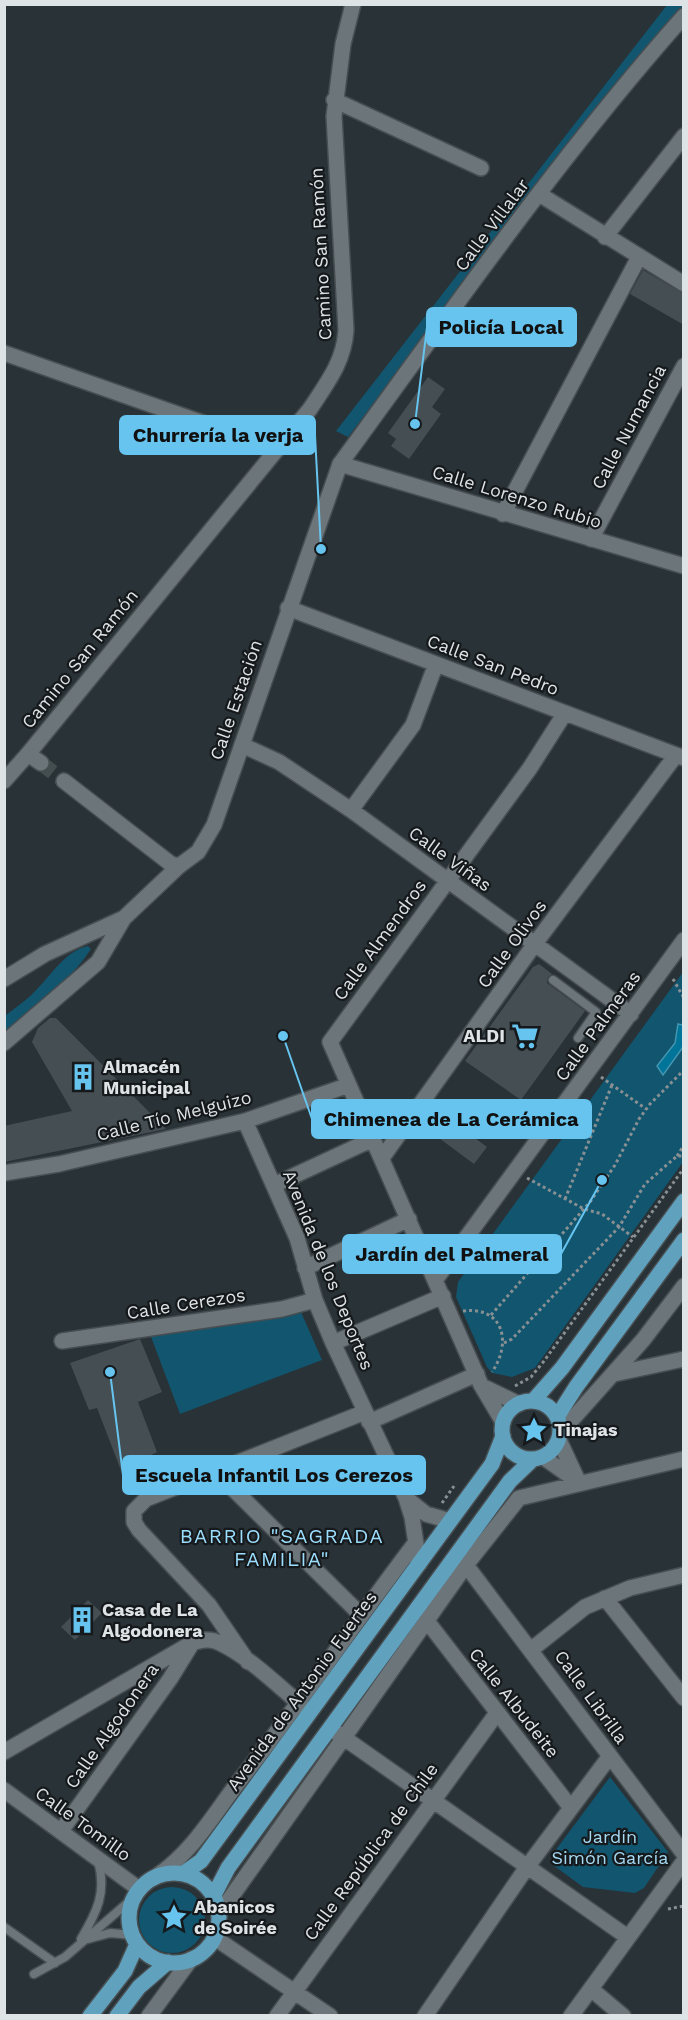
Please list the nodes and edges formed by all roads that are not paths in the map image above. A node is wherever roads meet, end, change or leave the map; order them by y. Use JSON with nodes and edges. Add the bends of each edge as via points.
{"nodes":[{"id":1,"x":354,"y":4,"type":"edge"},
{"id":2,"x":681,"y":23,"type":"edge"},
{"id":3,"x":334,"y":99,"type":"junction"},
{"id":4,"x":684,"y":136,"type":"edge"},
{"id":5,"x":481,"y":168,"type":"dead end"},
{"id":6,"x":539,"y":194,"type":"junction"},
{"id":7,"x":605,"y":237,"type":"junction"},
{"id":8,"x":639,"y":257,"type":"junction"},
{"id":9,"x":684,"y":284,"type":"edge"},
{"id":10,"x":4,"y":353,"type":"edge"},
{"id":11,"x":684,"y":366,"type":"edge"},
{"id":12,"x":276,"y":449,"type":"junction"},
{"id":13,"x":340,"y":464,"type":"junction"},
{"id":14,"x":503,"y":514,"type":"junction"},
{"id":15,"x":591,"y":539,"type":"junction"},
{"id":16,"x":683,"y":565,"type":"edge"},
{"id":17,"x":288,"y":608,"type":"junction"},
{"id":18,"x":436,"y":664,"type":"junction"},
{"id":19,"x":565,"y":713,"type":"junction"},
{"id":20,"x":242,"y":745,"type":"junction"},
{"id":21,"x":28,"y":754,"type":"junction"},
{"id":22,"x":680,"y":756,"type":"edge"},
{"id":23,"x":41,"y":763,"type":"tunnel mouth"},
{"id":24,"x":4,"y":781,"type":"edge"},
{"id":25,"x":64,"y":781,"type":"tunnel mouth"},
{"id":26,"x":351,"y":810,"type":"junction"},
{"id":27,"x":179,"y":866,"type":"junction"},
{"id":28,"x":447,"y":881,"type":"junction"},
{"id":29,"x":124,"y":918,"type":"junction"},
{"id":30,"x":684,"y":940,"type":"edge"},
{"id":31,"x":534,"y":945,"type":"junction"},
{"id":32,"x":4,"y":979,"type":"edge"},
{"id":33,"x":553,"y":980,"type":"dead end"},
{"id":34,"x":630,"y":1014,"type":"junction"},
{"id":35,"x":578,"y":1038,"type":"dead end"},
{"id":36,"x":4,"y":1044,"type":"edge"},
{"id":37,"x":350,"y":1085,"type":"junction"},
{"id":38,"x":245,"y":1121,"type":"junction"},
{"id":39,"x":373,"y":1139,"type":"junction"},
{"id":40,"x":382,"y":1158,"type":"junction"},
{"id":41,"x":4,"y":1173,"type":"edge"},
{"id":42,"x":274,"y":1185,"type":"junction"},
{"id":43,"x":684,"y":1201,"type":"edge"},
{"id":44,"x":409,"y":1219,"type":"junction"},
{"id":45,"x":684,"y":1240,"type":"edge"},
{"id":46,"x":305,"y":1268,"type":"junction"},
{"id":47,"x":436,"y":1279,"type":"junction"},
{"id":48,"x":684,"y":1286,"type":"edge"},
{"id":49,"x":443,"y":1296,"type":"junction"},
{"id":50,"x":315,"y":1300,"type":"junction"},
{"id":51,"x":62,"y":1341,"type":"dead end"},
{"id":52,"x":333,"y":1343,"type":"junction"},
{"id":53,"x":684,"y":1359,"type":"edge"},
{"id":54,"x":614,"y":1374,"type":"junction"},
{"id":55,"x":479,"y":1379,"type":"junction"},
{"id":56,"x":526,"y":1403,"type":"junction"},
{"id":57,"x":367,"y":1417,"type":"junction"},
{"id":58,"x":557,"y":1417,"type":"junction"},
{"id":59,"x":503,"y":1430,"type":"junction"},
{"id":60,"x":559,"y":1437,"type":"junction"},
{"id":61,"x":538,"y":1458,"type":"junction"},
{"id":62,"x":684,"y":1459,"type":"edge"},
{"id":63,"x":215,"y":1471,"type":"junction"},
{"id":64,"x":579,"y":1483,"type":"junction"},
{"id":65,"x":406,"y":1498,"type":"junction"},
{"id":66,"x":450,"y":1521,"type":"junction"},
{"id":67,"x":416,"y":1542,"type":"junction"},
{"id":68,"x":419,"y":1564,"type":"junction"},
{"id":69,"x":466,"y":1565,"type":"junction"},
{"id":70,"x":684,"y":1575,"type":"edge"},
{"id":71,"x":605,"y":1598,"type":"junction"},
{"id":72,"x":361,"y":1615,"type":"junction"},
{"id":73,"x":427,"y":1621,"type":"junction"},
{"id":74,"x":192,"y":1643,"type":"junction"},
{"id":75,"x":532,"y":1649,"type":"junction"},
{"id":76,"x":248,"y":1662,"type":"junction"},
{"id":77,"x":684,"y":1698,"type":"edge"},
{"id":78,"x":305,"y":1708,"type":"junction"},
{"id":79,"x":497,"y":1713,"type":"junction"},
{"id":80,"x":336,"y":1733,"type":"junction"},
{"id":81,"x":4,"y":1752,"type":"edge"},
{"id":82,"x":610,"y":1756,"type":"junction"},
{"id":83,"x":4,"y":1790,"type":"edge"},
{"id":84,"x":432,"y":1802,"type":"junction"},
{"id":85,"x":571,"y":1808,"type":"junction"},
{"id":86,"x":61,"y":1831,"type":"junction"},
{"id":87,"x":684,"y":1854,"type":"edge"},
{"id":88,"x":97,"y":1858,"type":"junction"},
{"id":89,"x":527,"y":1867,"type":"junction"},
{"id":90,"x":681,"y":1870,"type":"edge"},
{"id":91,"x":184,"y":1873,"type":"junction"},
{"id":92,"x":157,"y":1876,"type":"junction"},
{"id":93,"x":135,"y":1894,"type":"junction"},
{"id":94,"x":216,"y":1902,"type":"junction"},
{"id":95,"x":4,"y":1926,"type":"edge"},
{"id":96,"x":626,"y":1936,"type":"junction"},
{"id":97,"x":215,"y":1938,"type":"junction"},
{"id":98,"x":135,"y":1939,"type":"junction"},
{"id":99,"x":85,"y":1940,"type":"junction"},
{"id":100,"x":75,"y":1949,"type":"junction"},
{"id":101,"x":191,"y":1959,"type":"junction"},
{"id":102,"x":168,"y":1962,"type":"junction"},
{"id":103,"x":55,"y":1963,"type":"junction"},
{"id":104,"x":34,"y":1974,"type":"dead end"},
{"id":105,"x":591,"y":1989,"type":"junction"},
{"id":106,"x":294,"y":1990,"type":"junction"},
{"id":107,"x":90,"y":2016,"type":"edge"},
{"id":108,"x":117,"y":2016,"type":"edge"},
{"id":109,"x":149,"y":2016,"type":"edge"},
{"id":110,"x":277,"y":2016,"type":"edge"},
{"id":111,"x":330,"y":2016,"type":"edge"},
{"id":112,"x":425,"y":2016,"type":"edge"},
{"id":113,"x":571,"y":2016,"type":"edge"},
{"id":114,"x":623,"y":2016,"type":"edge"}],
"edges":[{"from":1,"to":3,"type":"street","name":"Camino San Ramón"},
{"from":2,"to":6,"type":"street","name":"Calle Villalar","via":[[598,118]]},
{"from":3,"to":5,"type":"street"},
{"from":3,"to":12,"type":"street","name":"Camino San Ramón","via":[[345,349],[310,409]]},
{"from":4,"to":7,"type":"street"},
{"from":6,"to":7,"type":"street"},
{"from":6,"to":13,"type":"street","name":"Calle Villalar"},
{"from":7,"to":8,"type":"street"},
{"from":8,"to":9,"type":"street"},
{"from":8,"to":14,"type":"street"},
{"from":10,"to":12,"type":"street"},
{"from":11,"to":15,"type":"street","name":"Calle Numancia"},
{"from":12,"to":21,"type":"street","name":"Camino San Ramón"},
{"from":13,"to":14,"type":"street","name":"Calle Lorenzo Rubio"},
{"from":13,"to":17,"type":"street","name":"Calle Estación"},
{"from":14,"to":15,"type":"street","name":"Calle Lorenzo Rubio"},
{"from":15,"to":16,"type":"street","name":"Calle Lorenzo Rubio"},
{"from":17,"to":18,"type":"street","name":"Calle San Pedro"},
{"from":17,"to":20,"type":"street","name":"Calle Estación"},
{"from":18,"to":19,"type":"street","name":"Calle San Pedro"},
{"from":18,"to":26,"type":"street","via":[[413,725]]},
{"from":19,"to":22,"type":"street","name":"Calle San Pedro"},
{"from":19,"to":28,"type":"street","name":"Calle Almendros"},
{"from":20,"to":26,"type":"street","name":"Calle Viñas","via":[[279,762]]},
{"from":20,"to":27,"type":"street","name":"Calle Estación","via":[[214,825],[198,852]]},
{"from":21,"to":23,"type":"street"},
{"from":21,"to":24,"type":"street","name":"Camino San Ramón"},
{"from":22,"to":31,"type":"street","name":"Calle Olivos"},
{"from":25,"to":27,"type":"street","via":[[159,856]]},
{"from":26,"to":28,"type":"street","name":"Calle Viñas"},
{"from":27,"to":29,"type":"street","name":"Calle Estación"},
{"from":28,"to":31,"type":"street","name":"Calle Viñas"},
{"from":28,"to":37,"type":"street","name":"Calle Almendros","via":[[330,1042]]},
{"from":29,"to":32,"type":"street","name":"Calle Estación","via":[[45,954]]},
{"from":29,"to":36,"type":"street","name":"Calle Estación","via":[[98,962]]},
{"from":30,"to":34,"type":"street","name":"Calle Palmeras"},
{"from":31,"to":34,"type":"street","name":"Calle Viñas"},
{"from":31,"to":40,"type":"street","name":"Calle Olivos"},
{"from":33,"to":35,"type":"lane","via":[[596,1012]]},
{"from":34,"to":47,"type":"street","name":"Calle Palmeras"},
{"from":37,"to":38,"type":"street","name":"Calle Tío Melguizo"},
{"from":37,"to":39,"type":"street"},
{"from":38,"to":41,"type":"street","name":"Calle Tío Melguizo"},
{"from":38,"to":42,"type":"street","name":"Avenida de los Deportes"},
{"from":39,"to":40,"type":"street"},
{"from":39,"to":42,"type":"street"},
{"from":40,"to":44,"type":"street"},
{"from":42,"to":46,"type":"street","name":"Avenida de los Deportes","via":[[297,1238]]},
{"from":43,"to":56,"type":"main road","via":[[562,1368]]},
{"from":44,"to":46,"type":"street"},
{"from":44,"to":47,"type":"street"},
{"from":45,"to":58,"type":"main road"},
{"from":46,"to":50,"type":"street","name":"Avenida de los Deportes"},
{"from":47,"to":49,"type":"street"},
{"from":48,"to":54,"type":"street"},
{"from":49,"to":52,"type":"street"},
{"from":49,"to":55,"type":"street"},
{"from":50,"to":51,"type":"street","name":"Calle Cerezos","via":[[282,1309]]},
{"from":50,"to":52,"type":"street","name":"Avenida de los Deportes"},
{"from":52,"to":57,"type":"street","name":"Avenida de los Deportes"},
{"from":53,"to":54,"type":"street"},
{"from":54,"to":60,"type":"street"},
{"from":55,"to":56,"type":"street","via":[[501,1396]]},
{"from":55,"to":57,"type":"street"},
{"from":55,"to":59,"type":"street"},
{"from":56,"to":58,"type":"main road","via":[[547,1406]]},
{"from":56,"to":59,"type":"main road","via":[[507,1415]]},
{"from":57,"to":63,"type":"street"},
{"from":57,"to":65,"type":"street","name":"Avenida de los Deportes"},
{"from":58,"to":60,"type":"main road"},
{"from":59,"to":61,"type":"main road","via":[[510,1451],[525,1459]]},
{"from":59,"to":66,"type":"main road","name":"Avenida de Antonio Fuertes","via":[[492,1464]]},
{"from":60,"to":61,"type":"main road"},
{"from":60,"to":64,"type":"street"},
{"from":61,"to":64,"type":"street"},
{"from":61,"to":80,"type":"main road","via":[[510,1480]]},
{"from":62,"to":64,"type":"street"},
{"from":63,"to":72,"type":"street"},
{"from":63,"to":76,"type":"street","via":[[146,1499],[134,1511],[139,1530],[209,1605]]},
{"from":64,"to":69,"type":"street","via":[[519,1498]]},
{"from":65,"to":66,"type":"street","via":[[432,1517]]},
{"from":65,"to":67,"type":"street"},
{"from":66,"to":68,"type":"main road","name":"Avenida de Antonio Fuertes"},
{"from":67,"to":68,"type":"street"},
{"from":67,"to":72,"type":"street","name":"Avenida de Antonio Fuertes"},
{"from":68,"to":78,"type":"main road","name":"Avenida de Antonio Fuertes"},
{"from":69,"to":73,"type":"street"},
{"from":69,"to":75,"type":"street","name":"Calle Librilla"},
{"from":70,"to":71,"type":"street"},
{"from":71,"to":75,"type":"street","via":[[585,1607]]},
{"from":71,"to":77,"type":"street"},
{"from":72,"to":78,"type":"street","name":"Avenida de Antonio Fuertes"},
{"from":73,"to":79,"type":"street","name":"Calle Albudeite"},
{"from":73,"to":80,"type":"street"},
{"from":74,"to":76,"type":"street","via":[[207,1639],[219,1642]]},
{"from":74,"to":81,"type":"street"},
{"from":74,"to":86,"type":"street","name":"Calle Algodonera","via":[[171,1679]]},
{"from":75,"to":82,"type":"street","name":"Calle Librilla"},
{"from":76,"to":78,"type":"street"},
{"from":78,"to":91,"type":"main road","name":"Avenida de Antonio Fuertes","via":[[201,1861]]},
{"from":78,"to":92,"type":"street","name":"Avenida de Antonio Fuertes","via":[[196,1840]]},
{"from":79,"to":84,"type":"street","name":"Calle República de Chile"},
{"from":79,"to":85,"type":"street","name":"Calle Albudeite"},
{"from":80,"to":84,"type":"street"},
{"from":80,"to":94,"type":"street","via":[[229,1900]]},
{"from":82,"to":85,"type":"street"},
{"from":82,"to":87,"type":"street","name":"Calle Librilla"},
{"from":83,"to":86,"type":"street","name":"Calle Tomillo"},
{"from":84,"to":89,"type":"street"},
{"from":84,"to":106,"type":"street","name":"Calle República de Chile"},
{"from":85,"to":89,"type":"street"},
{"from":86,"to":88,"type":"street","name":"Calle Tomillo"},
{"from":88,"to":93,"type":"street","name":"Calle Tomillo"},
{"from":88,"to":100,"type":"lane","via":[[103,1880],[100,1901]]},
{"from":89,"to":96,"type":"street"},
{"from":89,"to":112,"type":"street"},
{"from":90,"to":96,"type":"street"},
{"from":91,"to":92,"type":"main road"},
{"from":91,"to":94,"type":"main road","via":[[201,1881]]},
{"from":92,"to":93,"type":"main road"},
{"from":93,"to":98,"type":"main road","via":[[129,1914]]},
{"from":93,"to":99,"type":"lane"},
{"from":94,"to":97,"type":"main road","via":[[219,1924]]},
{"from":95,"to":103,"type":"lane"},
{"from":96,"to":105,"type":"street"},
{"from":97,"to":101,"type":"main road"},
{"from":97,"to":106,"type":"street"},
{"from":98,"to":99,"type":"lane","via":[[110,1933]]},
{"from":98,"to":102,"type":"main road","via":[[151,1956]]},
{"from":98,"to":107,"type":"main road","via":[[126,1971]]},
{"from":99,"to":100,"type":"lane"},
{"from":100,"to":103,"type":"lane"},
{"from":101,"to":102,"type":"main road"},
{"from":101,"to":109,"type":"street"},
{"from":102,"to":108,"type":"main road","via":[[139,1987]]},
{"from":103,"to":104,"type":"lane"},
{"from":105,"to":113,"type":"street"},
{"from":105,"to":114,"type":"street"},
{"from":106,"to":110,"type":"street","name":"Calle República de Chile"},
{"from":106,"to":111,"type":"street"}]}
